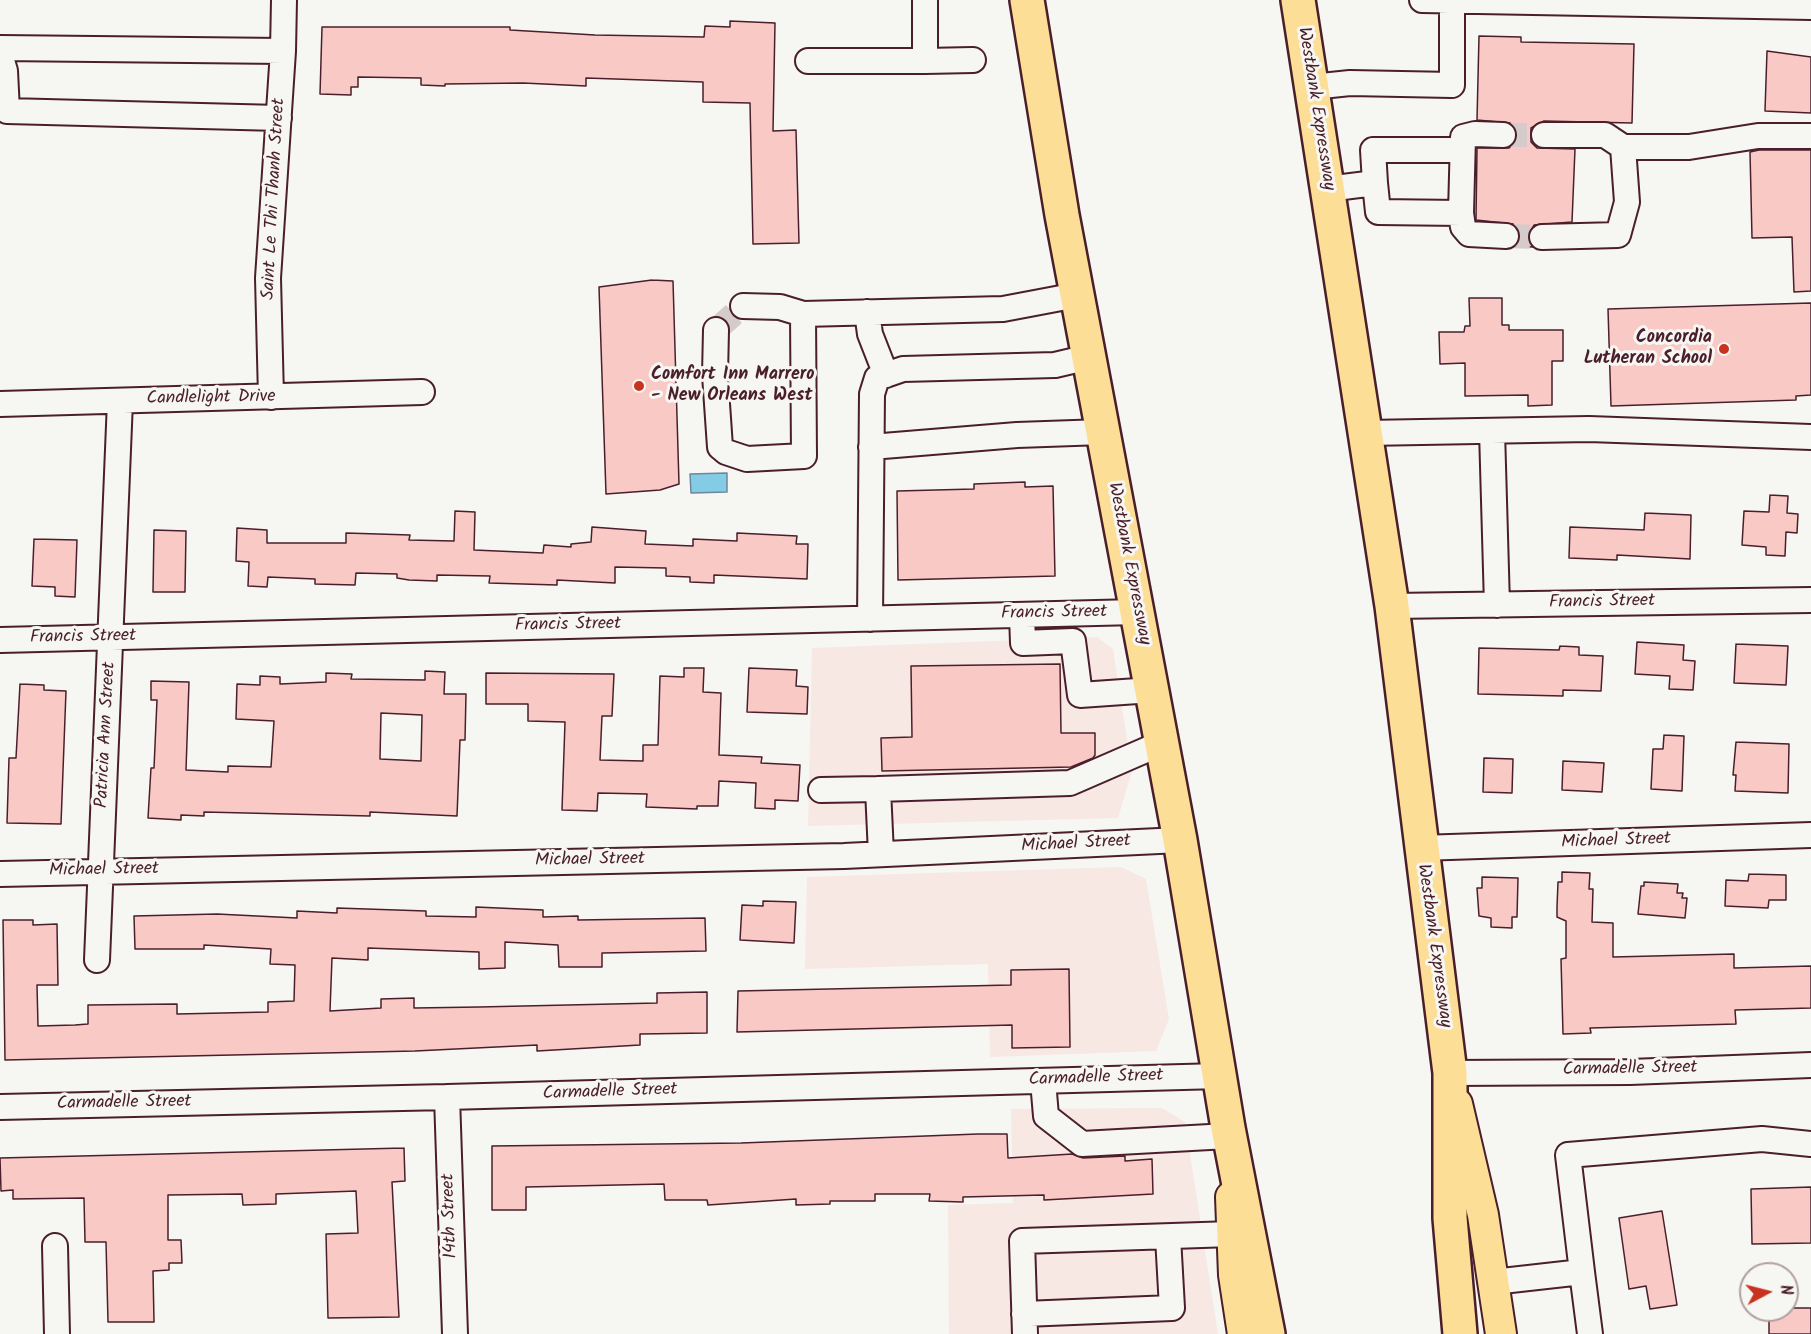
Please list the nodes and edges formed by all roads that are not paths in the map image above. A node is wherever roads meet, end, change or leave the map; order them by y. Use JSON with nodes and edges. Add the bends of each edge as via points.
{"nodes":[{"id":1,"x":284,"y":0,"type":"edge"},
{"id":2,"x":925,"y":0,"type":"edge"},
{"id":3,"x":1028,"y":0,"type":"edge"},
{"id":4,"x":1298,"y":0,"type":"edge"},
{"id":5,"x":1422,"y":0,"type":"edge"},
{"id":6,"x":1452,"y":0,"type":"edge"},
{"id":7,"x":1811,"y":7,"type":"edge"},
{"id":8,"x":0,"y":48,"type":"edge"},
{"id":9,"x":283,"y":51,"type":"junction"},
{"id":10,"x":0,"y":54,"type":"edge"},
{"id":11,"x":973,"y":60,"type":"dead end"},
{"id":12,"x":808,"y":61,"type":"dead end"},
{"id":13,"x":925,"y":61,"type":"junction"},
{"id":14,"x":1312,"y":87,"type":"junction"},
{"id":15,"x":279,"y":118,"type":"junction"},
{"id":16,"x":1503,"y":135,"type":"tunnel mouth"},
{"id":17,"x":1544,"y":135,"type":"tunnel mouth"},
{"id":18,"x":1811,"y":136,"type":"edge"},
{"id":19,"x":1623,"y":147,"type":"junction"},
{"id":20,"x":1460,"y":150,"type":"junction"},
{"id":21,"x":1375,"y":183,"type":"junction"},
{"id":22,"x":1327,"y":189,"type":"junction"},
{"id":23,"x":1461,"y":213,"type":"junction"},
{"id":24,"x":1506,"y":236,"type":"tunnel mouth"},
{"id":25,"x":1542,"y":237,"type":"tunnel mouth"},
{"id":26,"x":1077,"y":295,"type":"junction"},
{"id":27,"x":743,"y":306,"type":"tunnel mouth"},
{"id":28,"x":867,"y":312,"type":"junction"},
{"id":29,"x":803,"y":314,"type":"junction"},
{"id":30,"x":716,"y":330,"type":"dead end"},
{"id":31,"x":1089,"y":357,"type":"junction"},
{"id":32,"x":886,"y":375,"type":"junction"},
{"id":33,"x":422,"y":392,"type":"dead end"},
{"id":34,"x":271,"y":398,"type":"junction"},
{"id":35,"x":120,"y":401,"type":"junction"},
{"id":36,"x":0,"y":404,"type":"edge"},
{"id":37,"x":1492,"y":431,"type":"junction"},
{"id":38,"x":1104,"y":432,"type":"junction"},
{"id":39,"x":1366,"y":433,"type":"junction"},
{"id":40,"x":1811,"y":437,"type":"edge"},
{"id":41,"x":871,"y":447,"type":"junction"},
{"id":42,"x":1811,"y":600,"type":"edge"},
{"id":43,"x":1497,"y":604,"type":"junction"},
{"id":44,"x":1392,"y":606,"type":"junction"},
{"id":45,"x":1137,"y":612,"type":"junction"},
{"id":46,"x":1022,"y":615,"type":"junction"},
{"id":47,"x":870,"y":619,"type":"junction"},
{"id":48,"x":111,"y":637,"type":"junction"},
{"id":49,"x":0,"y":640,"type":"edge"},
{"id":50,"x":1152,"y":690,"type":"junction"},
{"id":51,"x":1162,"y":743,"type":"junction"},
{"id":52,"x":878,"y":789,"type":"junction"},
{"id":53,"x":821,"y":790,"type":"dead end"},
{"id":54,"x":1811,"y":835,"type":"edge"},
{"id":55,"x":1180,"y":840,"type":"junction"},
{"id":56,"x":1420,"y":848,"type":"junction"},
{"id":57,"x":881,"y":854,"type":"junction"},
{"id":58,"x":101,"y":871,"type":"junction"},
{"id":59,"x":0,"y":873,"type":"edge"},
{"id":60,"x":97,"y":960,"type":"dead end"},
{"id":61,"x":1811,"y":1065,"type":"edge"},
{"id":62,"x":1450,"y":1073,"type":"junction"},
{"id":63,"x":1220,"y":1076,"type":"junction"},
{"id":64,"x":1043,"y":1081,"type":"junction"},
{"id":65,"x":447,"y":1098,"type":"junction"},
{"id":66,"x":0,"y":1107,"type":"edge"},
{"id":67,"x":1228,"y":1132,"type":"junction"},
{"id":68,"x":1811,"y":1143,"type":"edge"},
{"id":69,"x":1232,"y":1234,"type":"junction"},
{"id":70,"x":1168,"y":1236,"type":"junction"},
{"id":71,"x":55,"y":1246,"type":"dead end"},
{"id":72,"x":1582,"y":1272,"type":"junction"},
{"id":73,"x":1493,"y":1282,"type":"junction"},
{"id":74,"x":1024,"y":1324,"type":"edge"},
{"id":75,"x":57,"y":1334,"type":"edge"},
{"id":76,"x":454,"y":1334,"type":"edge"},
{"id":77,"x":1243,"y":1334,"type":"edge"},
{"id":78,"x":1268,"y":1334,"type":"edge"},
{"id":79,"x":1460,"y":1334,"type":"edge"},
{"id":80,"x":1501,"y":1334,"type":"edge"},
{"id":81,"x":1590,"y":1334,"type":"edge"}],
"edges":[{"from":1,"to":9,"type":"street","name":"Saint Le Thi Thanh Street"},
{"from":2,"to":13,"type":"street"},
{"from":3,"to":26,"type":"highway","name":"Westbank Expressway"},
{"from":4,"to":14,"type":"highway","name":"Westbank Expressway"},
{"from":5,"to":6,"type":"street"},
{"from":6,"to":7,"type":"street"},
{"from":6,"to":14,"type":"street","via":[[1452,85],[1350,83]]},
{"from":8,"to":9,"type":"street"},
{"from":9,"to":15,"type":"street","name":"Saint Le Thi Thanh Street"},
{"from":10,"to":15,"type":"street","via":[[7,111]]},
{"from":11,"to":13,"type":"street"},
{"from":12,"to":13,"type":"street"},
{"from":14,"to":22,"type":"highway","name":"Westbank Expressway"},
{"from":15,"to":34,"type":"street","name":"Saint Le Thi Thanh Street","via":[[268,278]]},
{"from":16,"to":20,"type":"street","via":[[1463,137]]},
{"from":17,"to":19,"type":"street","via":[[1605,135]]},
{"from":18,"to":19,"type":"street","via":[[1758,136],[1689,147]]},
{"from":19,"to":25,"type":"street","via":[[1627,202],[1618,235]]},
{"from":20,"to":21,"type":"street","via":[[1373,150]]},
{"from":20,"to":23,"type":"street"},
{"from":21,"to":22,"type":"street"},
{"from":21,"to":23,"type":"street","via":[[1378,212]]},
{"from":22,"to":39,"type":"highway","name":"Westbank Expressway"},
{"from":23,"to":24,"type":"street","via":[[1463,227],[1469,234]]},
{"from":26,"to":28,"type":"street","via":[[1003,309]]},
{"from":26,"to":31,"type":"highway","name":"Westbank Expressway"},
{"from":27,"to":29,"type":"street","via":[[780,306]]},
{"from":28,"to":29,"type":"street"},
{"from":28,"to":32,"type":"street","via":[[870,334]]},
{"from":29,"to":30,"type":"street","via":[[804,456],[747,459],[720,447]]},
{"from":31,"to":32,"type":"street","via":[[1055,365],[903,369]]},
{"from":31,"to":38,"type":"highway","name":"Westbank Expressway"},
{"from":32,"to":41,"type":"street","via":[[877,378],[872,394]]},
{"from":33,"to":34,"type":"street","name":"Candlelight Drive"},
{"from":34,"to":35,"type":"street","name":"Candlelight Drive"},
{"from":35,"to":36,"type":"street","name":"Candlelight Drive"},
{"from":35,"to":48,"type":"street","name":"Patricia Ann Street"},
{"from":37,"to":39,"type":"street"},
{"from":37,"to":40,"type":"street","via":[[1590,429]]},
{"from":37,"to":43,"type":"street"},
{"from":38,"to":41,"type":"street"},
{"from":38,"to":45,"type":"highway","name":"Westbank Expressway"},
{"from":39,"to":44,"type":"highway","name":"Westbank Expressway"},
{"from":41,"to":47,"type":"street"},
{"from":42,"to":43,"type":"street","name":"Francis Street"},
{"from":43,"to":44,"type":"street","name":"Francis Street"},
{"from":44,"to":56,"type":"highway","name":"Westbank Expressway"},
{"from":45,"to":46,"type":"street","name":"Francis Street"},
{"from":45,"to":50,"type":"highway","name":"Westbank Expressway"},
{"from":46,"to":47,"type":"street","name":"Francis Street"},
{"from":46,"to":50,"type":"street","via":[[1023,643],[1073,641],[1080,695]]},
{"from":47,"to":48,"type":"street","name":"Francis Street"},
{"from":48,"to":49,"type":"street","name":"Francis Street"},
{"from":48,"to":58,"type":"street","name":"Patricia Ann Street"},
{"from":50,"to":51,"type":"highway","name":"Westbank Expressway"},
{"from":51,"to":52,"type":"street","via":[[1070,783]]},
{"from":51,"to":55,"type":"highway","name":"Westbank Expressway"},
{"from":52,"to":53,"type":"street"},
{"from":52,"to":57,"type":"street"},
{"from":54,"to":56,"type":"street","name":"Michael Street"},
{"from":55,"to":57,"type":"street","name":"Michael Street"},
{"from":55,"to":63,"type":"highway","name":"Westbank Expressway"},
{"from":56,"to":62,"type":"highway","name":"Westbank Expressway"},
{"from":57,"to":58,"type":"street","name":"Michael Street"},
{"from":58,"to":59,"type":"street","name":"Michael Street"},
{"from":58,"to":60,"type":"street","name":"Patricia Ann Street"},
{"from":61,"to":62,"type":"street","name":"Carmadelle Street"},
{"from":62,"to":73,"type":"main road","name":"Westbank Expressway","via":[[1483,1215]]},
{"from":62,"to":79,"type":"highway","name":"Westbank Expressway","via":[[1450,1218]]},
{"from":63,"to":64,"type":"street","name":"Carmadelle Street"},
{"from":63,"to":67,"type":"highway","name":"Westbank Expressway"},
{"from":64,"to":65,"type":"street","name":"Carmadelle Street"},
{"from":64,"to":67,"type":"street","via":[[1046,1116],[1082,1144]]},
{"from":65,"to":66,"type":"street","name":"Carmadelle Street"},
{"from":65,"to":76,"type":"street","name":"14th Street"},
{"from":67,"to":69,"type":"main road","name":"Westbank Expressway"},
{"from":67,"to":78,"type":"highway","name":"Westbank Expressway"},
{"from":68,"to":72,"type":"street","via":[[1762,1139],[1568,1155]]},
{"from":69,"to":70,"type":"street"},
{"from":69,"to":77,"type":"main road","name":"Westbank Expressway"},
{"from":70,"to":74,"type":"street","via":[[1172,1308]]},
{"from":70,"to":74,"type":"street","via":[[1022,1241]]},
{"from":71,"to":75,"type":"street"},
{"from":72,"to":73,"type":"street"},
{"from":72,"to":81,"type":"street"},
{"from":73,"to":80,"type":"main road","name":"Westbank Expressway"}]}
